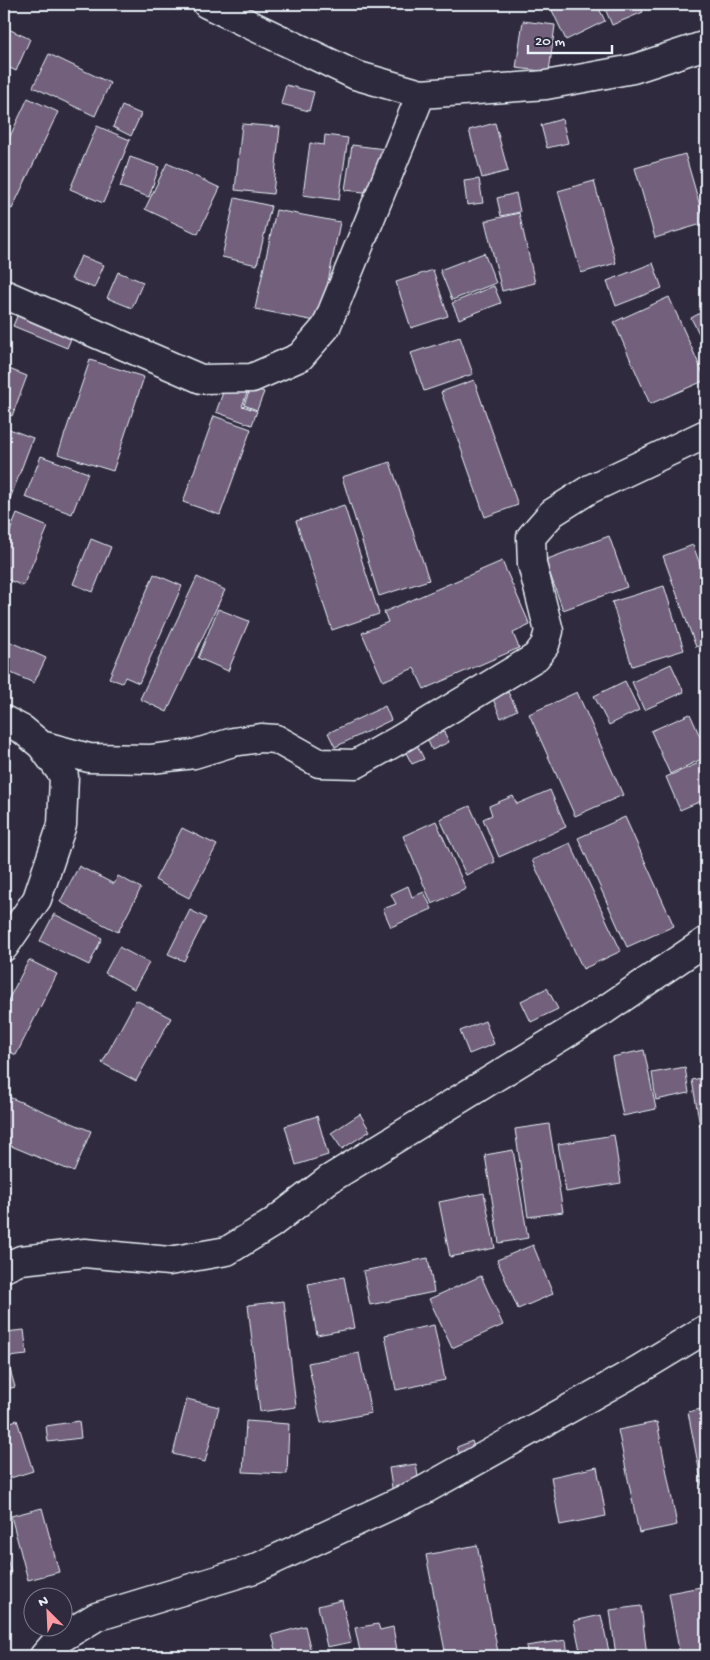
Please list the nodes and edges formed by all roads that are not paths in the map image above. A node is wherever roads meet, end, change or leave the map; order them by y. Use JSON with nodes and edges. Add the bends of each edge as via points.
{"nodes":[{"id":1,"x":207,"y":4,"type":"edge"},
{"id":2,"x":706,"y":45,"type":"edge"},
{"id":3,"x":421,"y":94,"type":"junction"},
{"id":4,"x":4,"y":294,"type":"edge"},
{"id":5,"x":706,"y":434,"type":"edge"},
{"id":6,"x":4,"y":720,"type":"edge"},
{"id":7,"x":41,"y":745,"type":"junction"},
{"id":8,"x":706,"y":941,"type":"edge"},
{"id":9,"x":4,"y":947,"type":"edge"},
{"id":10,"x":4,"y":1268,"type":"edge"},
{"id":11,"x":706,"y":1329,"type":"edge"},
{"id":12,"x":44,"y":1656,"type":"edge"}],
"edges":[{"from":1,"to":3,"type":"street","via":[[355,76]]},
{"from":2,"to":3,"type":"street","via":[[633,69],[546,85]]},
{"from":3,"to":4,"type":"street","via":[[326,326],[300,357],[252,378],[202,379]]},
{"from":5,"to":7,"type":"street","via":[[590,489],[552,513],[531,537],[532,564],[549,631],[536,657],[356,764],[319,763],[276,739],[261,738],[233,742],[194,754],[151,759],[89,758]]},
{"from":6,"to":7,"type":"street"},
{"from":7,"to":9,"type":"street","via":[[64,776],[62,825],[38,899]]},
{"from":8,"to":10,"type":"street","via":[[606,1009],[328,1180],[271,1224],[227,1251],[170,1261],[85,1253],[21,1260]]},
{"from":11,"to":12,"type":"street","via":[[424,1490],[254,1569],[96,1617],[58,1640]]}]}
